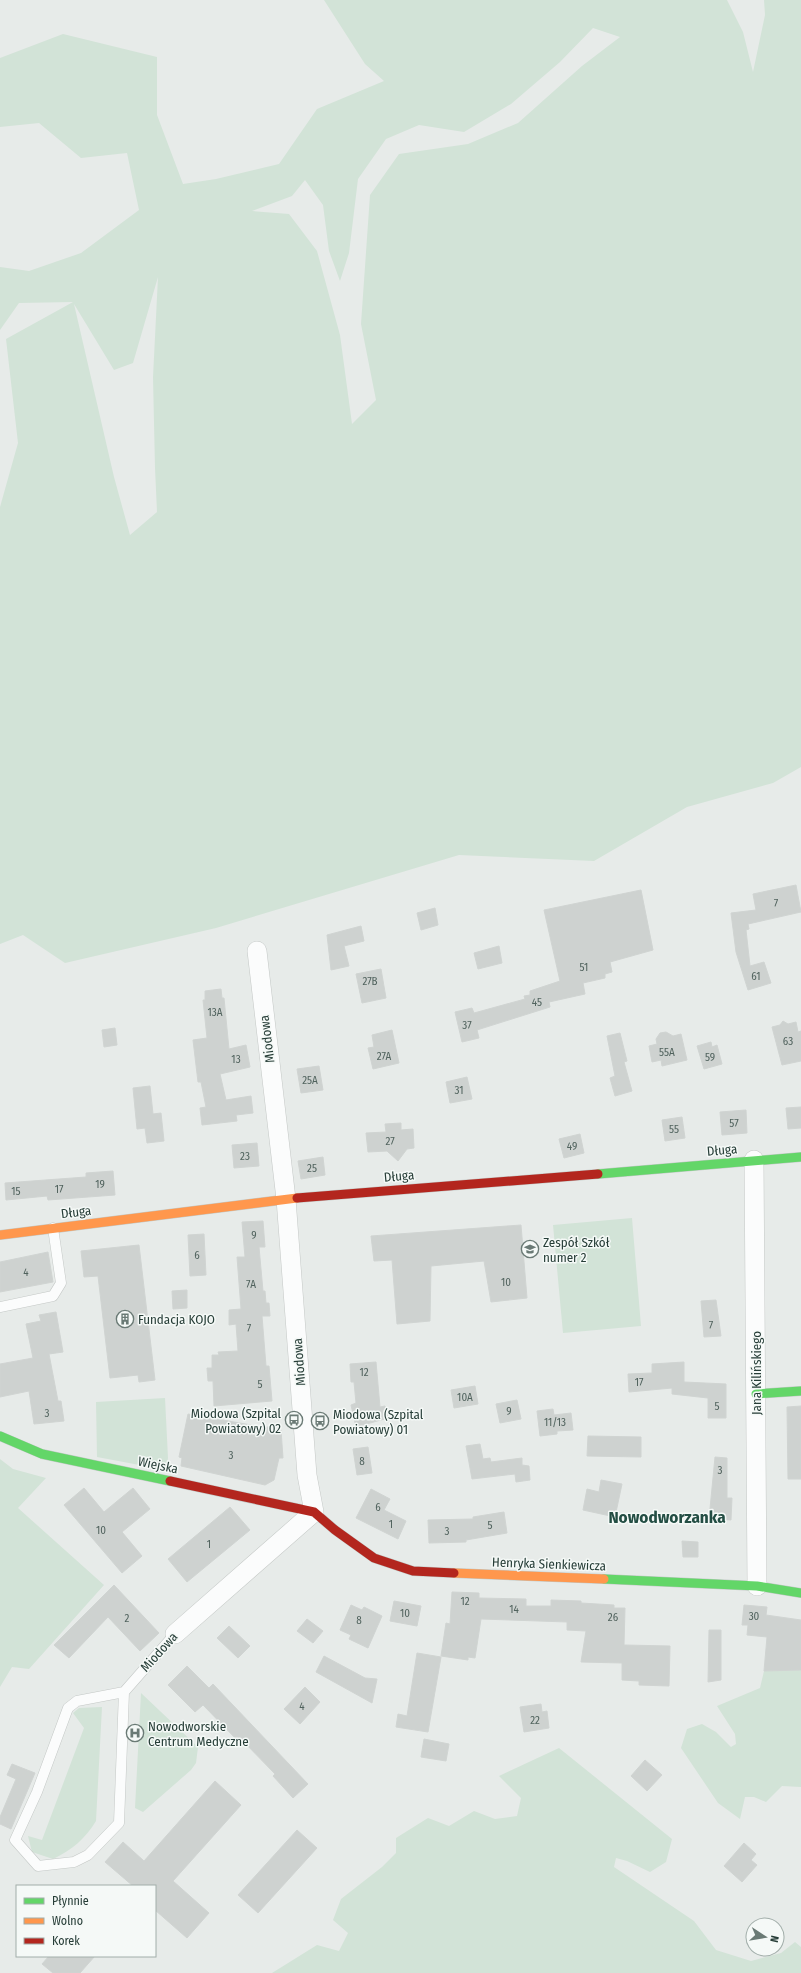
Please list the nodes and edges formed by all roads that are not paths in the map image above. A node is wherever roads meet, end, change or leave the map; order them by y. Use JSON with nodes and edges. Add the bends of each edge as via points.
{"nodes":[{"id":1,"x":257,"y":951,"type":"dead end"},
{"id":2,"x":801,"y":1157,"type":"edge"},
{"id":3,"x":754,"y":1160,"type":"junction"},
{"id":4,"x":286,"y":1198,"type":"junction"},
{"id":5,"x":53,"y":1228,"type":"junction"},
{"id":6,"x":0,"y":1234,"type":"edge"},
{"id":7,"x":0,"y":1307,"type":"edge"},
{"id":8,"x":801,"y":1390,"type":"edge"},
{"id":9,"x":756,"y":1394,"type":"junction"},
{"id":10,"x":0,"y":1436,"type":"edge"},
{"id":11,"x":314,"y":1512,"type":"junction"},
{"id":12,"x":757,"y":1586,"type":"junction"},
{"id":13,"x":801,"y":1593,"type":"edge"},
{"id":14,"x":175,"y":1634,"type":"joint"},
{"id":15,"x":124,"y":1692,"type":"junction"}],
"edges":[{"from":1,"to":4,"type":"street","name":"Miodowa"},
{"from":2,"to":3,"type":"street","name":"Długa"},
{"from":3,"to":4,"type":"street","name":"Długa"},
{"from":3,"to":9,"type":"street","name":"Jana Kilińskiego"},
{"from":4,"to":5,"type":"street","name":"Długa"},
{"from":4,"to":11,"type":"street","name":"Miodowa","via":[[307,1475]]},
{"from":5,"to":6,"type":"street","name":"Długa"},
{"from":5,"to":7,"type":"lane","via":[[61,1283],[53,1296]]},
{"from":8,"to":9,"type":"street"},
{"from":9,"to":12,"type":"street","name":"Jana Kilińskiego"},
{"from":10,"to":11,"type":"street","name":"Wiejska","via":[[42,1454]]},
{"from":11,"to":12,"type":"street","name":"Henryka Sienkiewicza","via":[[374,1558],[413,1572]]},
{"from":11,"to":14,"type":"street","name":"Miodowa"},
{"from":12,"to":13,"type":"street","name":"Henryka Sienkiewicza"},
{"from":14,"to":15,"type":"lane","name":"Miodowa"},
{"from":15,"to":15,"type":"lane","via":[[119,1823],[88,1855],[74,1862],[38,1866],[15,1840],[37,1792],[68,1708],[77,1701]]}]}
